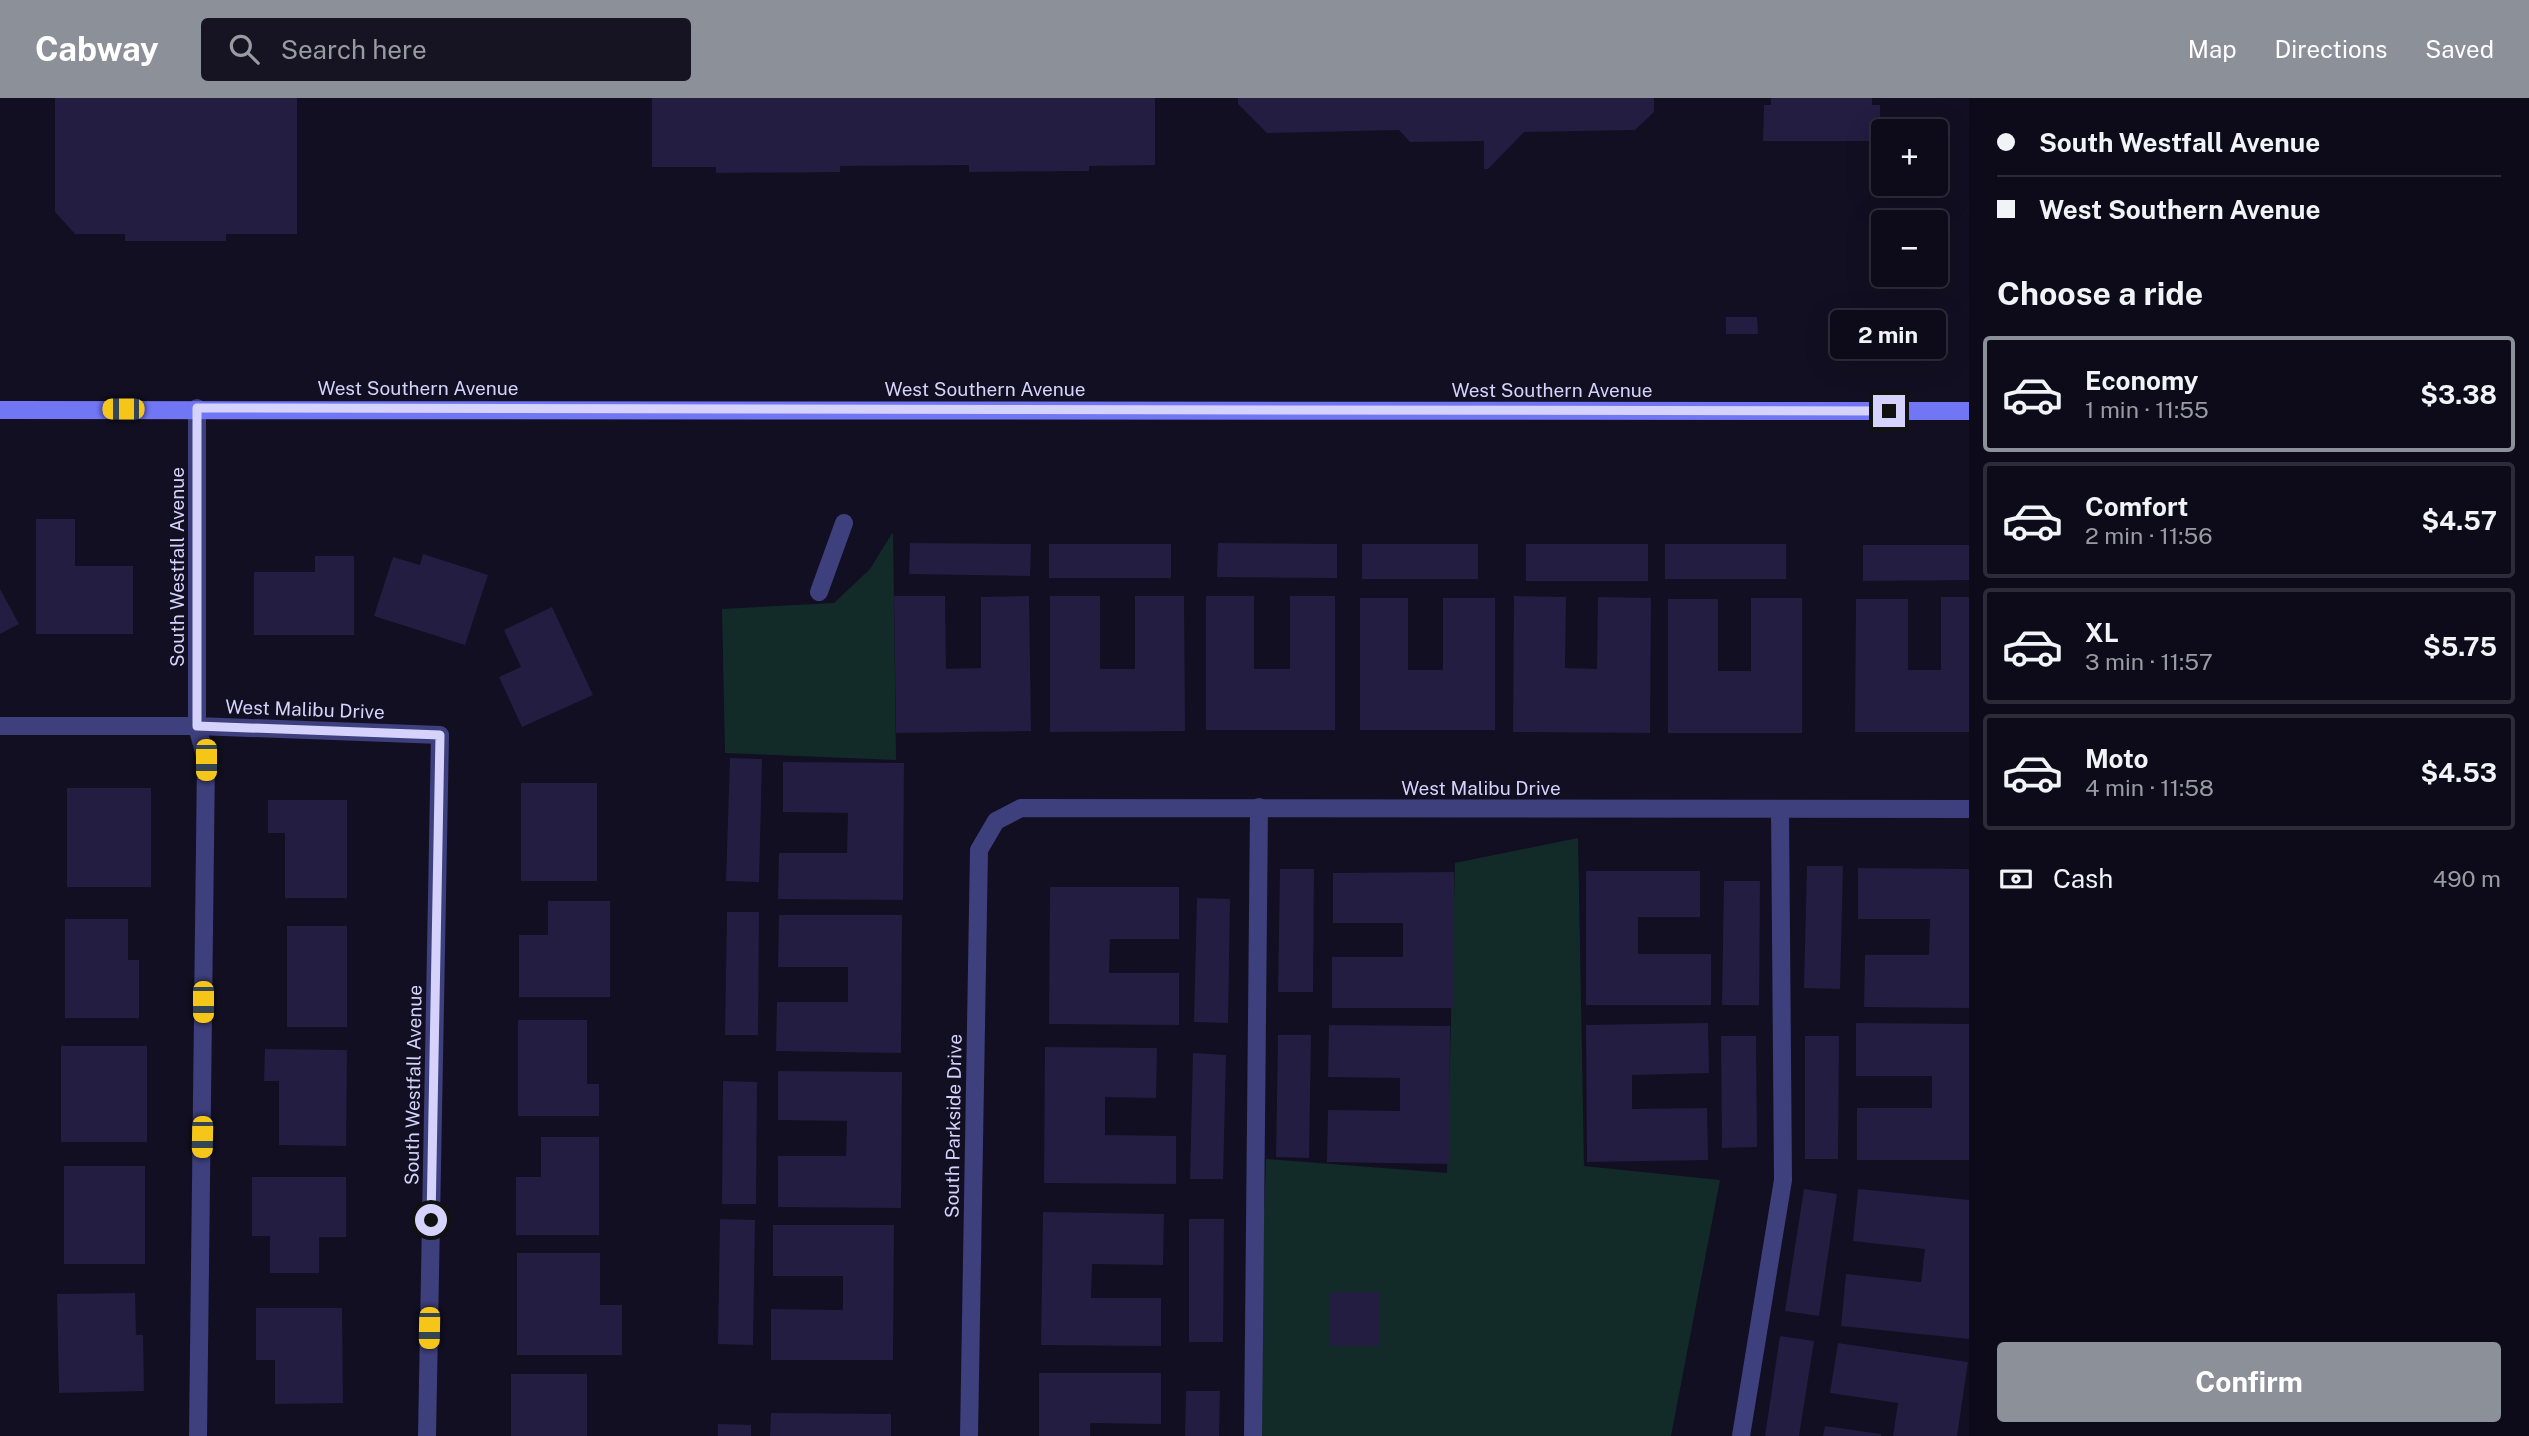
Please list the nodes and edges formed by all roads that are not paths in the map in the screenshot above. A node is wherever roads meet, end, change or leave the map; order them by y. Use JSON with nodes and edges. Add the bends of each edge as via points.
{"nodes":[{"id":1,"x":197,"y":408,"type":"junction"},
{"id":2,"x":0,"y":410,"type":"edge"},
{"id":3,"x":1969,"y":411,"type":"edge"},
{"id":4,"x":844,"y":523,"type":"dead end"},
{"id":5,"x":819,"y":592,"type":"dead end"},
{"id":6,"x":0,"y":726,"type":"edge"},
{"id":7,"x":197,"y":726,"type":"junction"},
{"id":8,"x":440,"y":735,"type":"joint"},
{"id":9,"x":1259,"y":807,"type":"junction"},
{"id":10,"x":1969,"y":809,"type":"edge"},
{"id":11,"x":1780,"y":811,"type":"junction"},
{"id":12,"x":996,"y":821,"type":"joint"},
{"id":13,"x":198,"y":1436,"type":"edge"},
{"id":14,"x":427,"y":1436,"type":"edge"},
{"id":15,"x":969,"y":1436,"type":"edge"},
{"id":16,"x":1253,"y":1436,"type":"edge"},
{"id":17,"x":1741,"y":1436,"type":"edge"}],
"edges":[{"from":1,"to":2,"type":"main road","name":"West Southern Avenue"},
{"from":1,"to":3,"type":"main road","name":"West Southern Avenue"},
{"from":1,"to":7,"type":"street","name":"South Westfall Avenue"},
{"from":4,"to":5,"type":"street"},
{"from":6,"to":7,"type":"street","name":"West Malibu Drive"},
{"from":7,"to":8,"type":"street","name":"West Malibu Drive"},
{"from":7,"to":13,"type":"street","name":"South Westfall Avenue","via":[[206,760]]},
{"from":8,"to":14,"type":"street","name":"South Westfall Avenue"},
{"from":9,"to":11,"type":"street","name":"West Malibu Drive"},
{"from":9,"to":12,"type":"street","name":"West Malibu Drive","via":[[1021,808]]},
{"from":9,"to":16,"type":"street"},
{"from":10,"to":11,"type":"street","name":"West Malibu Drive"},
{"from":11,"to":17,"type":"street","via":[[1783,1180]]},
{"from":12,"to":15,"type":"street","name":"South Parkside Drive","via":[[979,850]]}]}
